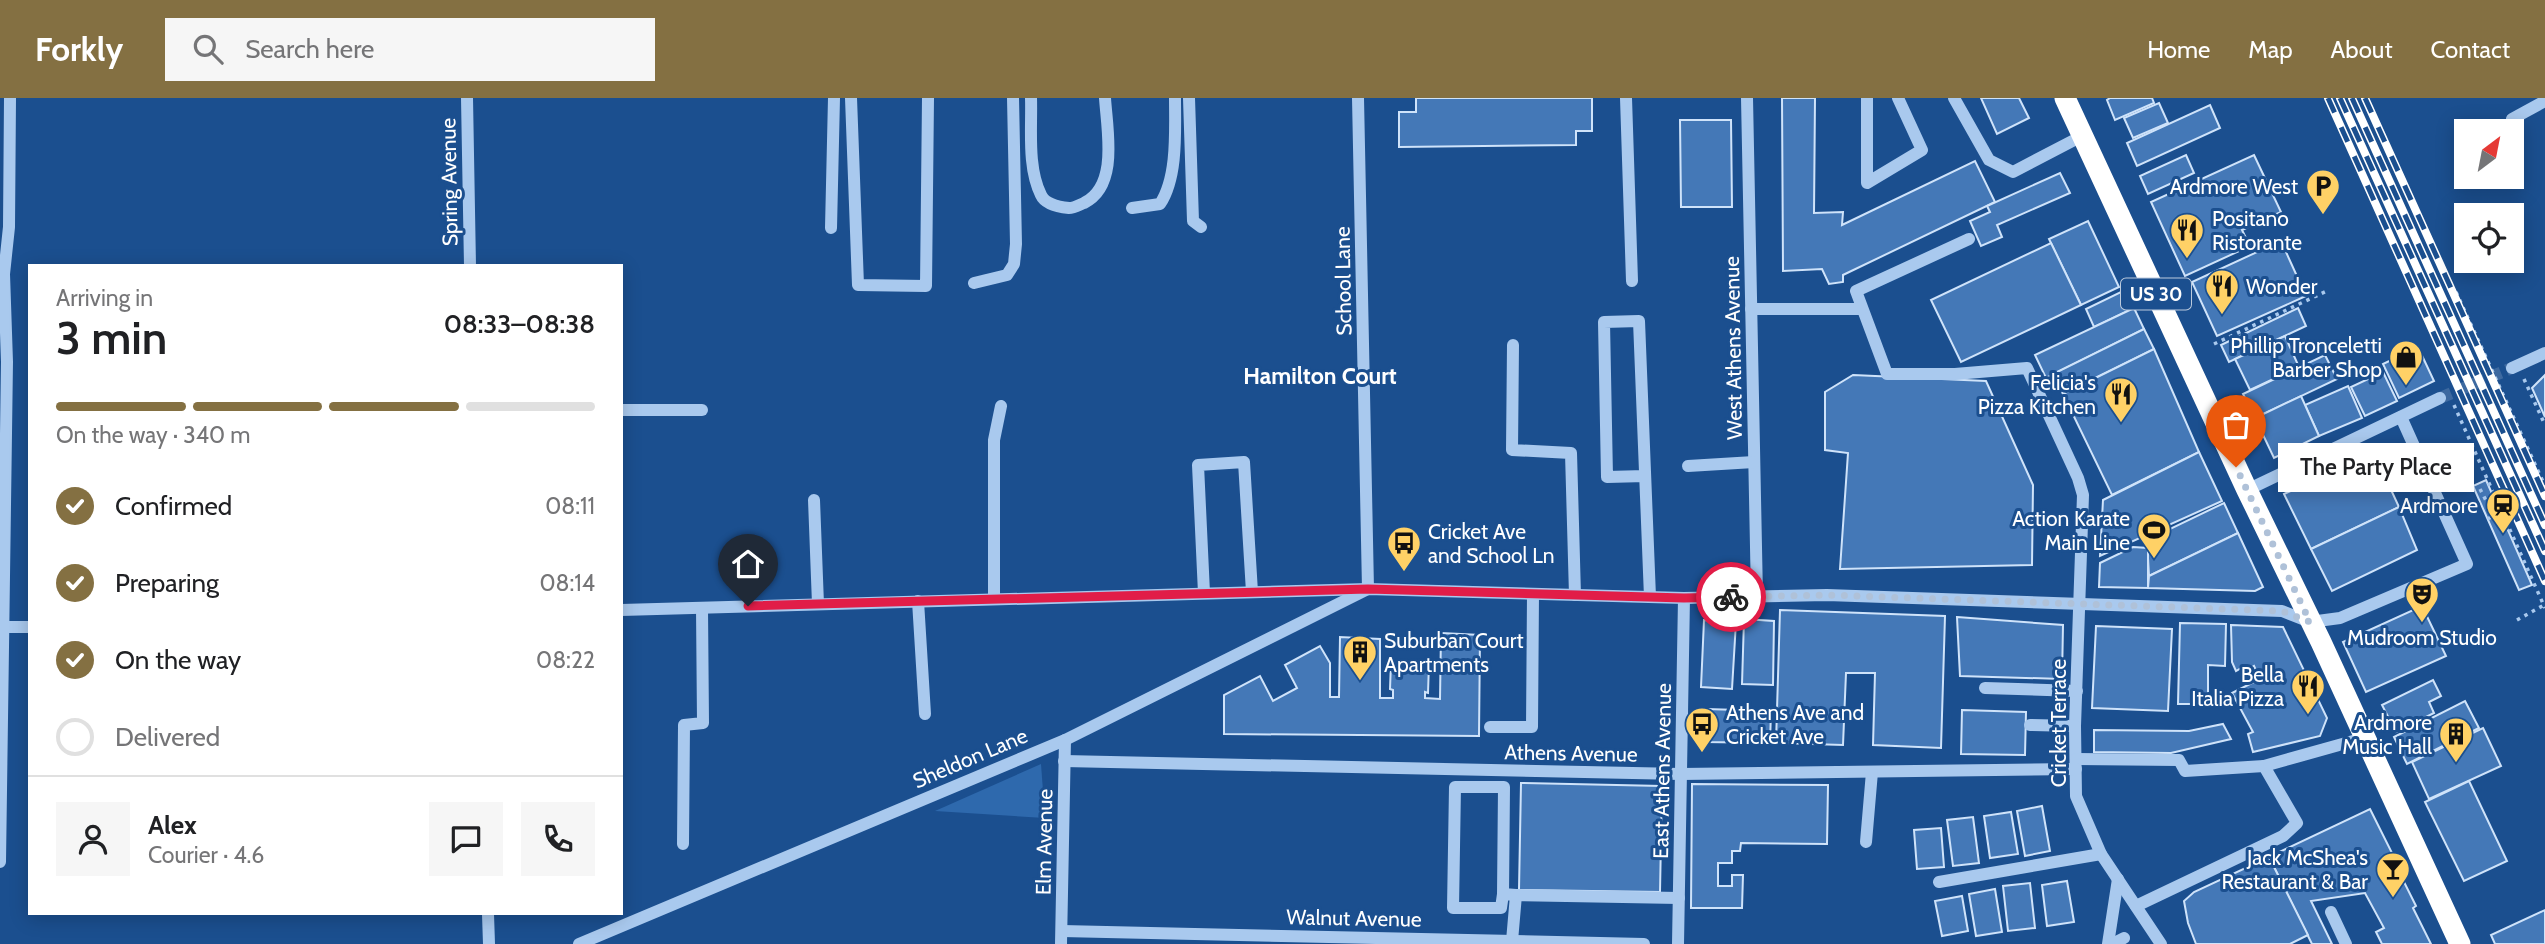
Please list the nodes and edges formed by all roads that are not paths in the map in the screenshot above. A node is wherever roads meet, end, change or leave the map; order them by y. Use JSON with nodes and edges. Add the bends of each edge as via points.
{"nodes":[{"id":1,"x":10,"y":98,"type":"edge"},
{"id":2,"x":467,"y":98,"type":"edge"},
{"id":3,"x":834,"y":98,"type":"edge"},
{"id":4,"x":851,"y":98,"type":"edge"},
{"id":5,"x":928,"y":98,"type":"edge"},
{"id":6,"x":1013,"y":98,"type":"edge"},
{"id":7,"x":1031,"y":98,"type":"edge"},
{"id":8,"x":1105,"y":98,"type":"edge"},
{"id":9,"x":1175,"y":98,"type":"edge"},
{"id":10,"x":1189,"y":98,"type":"edge"},
{"id":11,"x":1358,"y":98,"type":"edge"},
{"id":12,"x":1626,"y":98,"type":"edge"},
{"id":13,"x":1747,"y":98,"type":"edge"},
{"id":14,"x":1867,"y":98,"type":"edge"},
{"id":15,"x":1898,"y":98,"type":"edge"},
{"id":16,"x":1954,"y":98,"type":"edge"},
{"id":17,"x":2064,"y":98,"type":"edge"},
{"id":18,"x":2545,"y":101,"type":"edge"},
{"id":19,"x":2512,"y":118,"type":"dead end"},
{"id":20,"x":2082,"y":136,"type":"junction"},
{"id":21,"x":1132,"y":208,"type":"dead end"},
{"id":22,"x":1201,"y":227,"type":"dead end"},
{"id":23,"x":831,"y":228,"type":"dead end"},
{"id":24,"x":1969,"y":239,"type":"dead end"},
{"id":25,"x":470,"y":264,"type":"edge"},
{"id":26,"x":1632,"y":281,"type":"dead end"},
{"id":27,"x":974,"y":283,"type":"dead end"},
{"id":28,"x":1751,"y":309,"type":"junction"},
{"id":29,"x":1861,"y":309,"type":"junction"},
{"id":30,"x":1513,"y":345,"type":"dead end"},
{"id":31,"x":2545,"y":353,"type":"edge"},
{"id":32,"x":4,"y":362,"type":"edge"},
{"id":33,"x":2514,"y":367,"type":"tunnel mouth"},
{"id":34,"x":2445,"y":397,"type":"tunnel mouth"},
{"id":35,"x":1001,"y":406,"type":"dead end"},
{"id":36,"x":623,"y":410,"type":"edge"},
{"id":37,"x":702,"y":410,"type":"dead end"},
{"id":38,"x":2400,"y":417,"type":"junction"},
{"id":39,"x":1755,"y":463,"type":"junction"},
{"id":40,"x":1688,"y":466,"type":"dead end"},
{"id":41,"x":1645,"y":476,"type":"junction"},
{"id":42,"x":2247,"y":491,"type":"junction"},
{"id":43,"x":814,"y":500,"type":"dead end"},
{"id":44,"x":1368,"y":589,"type":"junction"},
{"id":45,"x":1252,"y":592,"type":"junction"},
{"id":46,"x":1204,"y":593,"type":"junction"},
{"id":47,"x":1534,"y":594,"type":"junction"},
{"id":48,"x":1576,"y":595,"type":"junction"},
{"id":49,"x":1650,"y":597,"type":"junction"},
{"id":50,"x":1757,"y":597,"type":"junction"},
{"id":51,"x":1684,"y":598,"type":"junction"},
{"id":52,"x":994,"y":599,"type":"junction"},
{"id":53,"x":918,"y":601,"type":"junction"},
{"id":54,"x":818,"y":604,"type":"junction"},
{"id":55,"x":2078,"y":606,"type":"junction"},
{"id":56,"x":702,"y":608,"type":"junction"},
{"id":57,"x":623,"y":610,"type":"edge"},
{"id":58,"x":2310,"y":622,"type":"junction"},
{"id":59,"x":28,"y":626,"type":"edge"},
{"id":60,"x":1,"y":627,"type":"edge"},
{"id":61,"x":1985,"y":688,"type":"dead end"},
{"id":62,"x":2077,"y":691,"type":"junction"},
{"id":63,"x":925,"y":715,"type":"dead end"},
{"id":64,"x":2030,"y":725,"type":"dead end"},
{"id":65,"x":2075,"y":726,"type":"junction"},
{"id":66,"x":1490,"y":727,"type":"dead end"},
{"id":67,"x":2364,"y":738,"type":"junction"},
{"id":68,"x":1065,"y":740,"type":"junction"},
{"id":69,"x":1064,"y":761,"type":"junction"},
{"id":70,"x":2076,"y":764,"type":"junction"},
{"id":71,"x":2264,"y":766,"type":"junction"},
{"id":72,"x":1872,"y":772,"type":"junction"},
{"id":73,"x":1681,"y":774,"type":"junction"},
{"id":74,"x":1866,"y":842,"type":"dead end"},
{"id":75,"x":682,"y":844,"type":"dead end"},
{"id":76,"x":2101,"y":854,"type":"junction"},
{"id":77,"x":0,"y":862,"type":"edge"},
{"id":78,"x":2118,"y":879,"type":"junction"},
{"id":79,"x":1938,"y":882,"type":"dead end"},
{"id":80,"x":1509,"y":895,"type":"junction"},
{"id":81,"x":1679,"y":898,"type":"junction"},
{"id":82,"x":2136,"y":906,"type":"junction"},
{"id":83,"x":2331,"y":912,"type":"dead end"},
{"id":84,"x":488,"y":915,"type":"edge"},
{"id":85,"x":1062,"y":937,"type":"edge"},
{"id":86,"x":2124,"y":937,"type":"dead end"},
{"id":87,"x":1513,"y":941,"type":"junction"},
{"id":88,"x":489,"y":944,"type":"edge"},
{"id":89,"x":579,"y":944,"type":"edge"},
{"id":90,"x":1644,"y":944,"type":"edge"},
{"id":91,"x":1678,"y":944,"type":"edge"},
{"id":92,"x":2110,"y":944,"type":"edge"},
{"id":93,"x":2161,"y":944,"type":"edge"},
{"id":94,"x":2346,"y":944,"type":"edge"},
{"id":95,"x":2460,"y":944,"type":"edge"}],
"edges":[{"from":1,"to":32,"type":"street"},
{"from":2,"to":25,"type":"street","name":"Spring Avenue"},
{"from":3,"to":23,"type":"street"},
{"from":4,"to":5,"type":"street","via":[[858,285],[926,286]]},
{"from":6,"to":27,"type":"street","via":[[1014,264],[1007,275]]},
{"from":7,"to":8,"type":"street","via":[[1034,165],[1042,199],[1072,208],[1093,198],[1101,188],[1106,170]]},
{"from":9,"to":21,"type":"street","via":[[1168,192],[1160,204]]},
{"from":10,"to":22,"type":"street","via":[[1193,221]]},
{"from":11,"to":44,"type":"street","name":"School Lane"},
{"from":12,"to":26,"type":"street"},
{"from":13,"to":28,"type":"street","name":"West Athens Avenue"},
{"from":14,"to":15,"type":"street","via":[[1867,183],[1922,150]]},
{"from":16,"to":20,"type":"street","via":[[1989,160],[2013,172]]},
{"from":17,"to":20,"type":"highway","number":"US 30"},
{"from":18,"to":19,"type":"street"},
{"from":20,"to":42,"type":"highway","number":"US 30"},
{"from":24,"to":29,"type":"street","via":[[1856,291]]},
{"from":28,"to":29,"type":"street"},
{"from":28,"to":39,"type":"street","name":"West Athens Avenue"},
{"from":29,"to":55,"type":"street","name":"Cricket Terrace","via":[[1887,374],[2027,368],[2083,495]]},
{"from":30,"to":48,"type":"street","via":[[1511,450],[1571,453]]},
{"from":31,"to":33,"type":"street"},
{"from":32,"to":60,"type":"street"},
{"from":34,"to":38,"type":"street"},
{"from":35,"to":52,"type":"street","via":[[994,440]]},
{"from":36,"to":37,"type":"street"},
{"from":38,"to":42,"type":"street"},
{"from":38,"to":58,"type":"street","via":[[2467,564],[2340,618]]},
{"from":39,"to":40,"type":"street"},
{"from":39,"to":50,"type":"street","name":"West Athens Avenue"},
{"from":41,"to":41,"type":"street","via":[[1639,321],[1604,322],[1607,477]]},
{"from":41,"to":49,"type":"street"},
{"from":42,"to":58,"type":"highway","number":"US 30"},
{"from":43,"to":54,"type":"street"},
{"from":44,"to":45,"type":"street"},
{"from":44,"to":47,"type":"street"},
{"from":44,"to":68,"type":"street","name":"Sheldon Lane"},
{"from":45,"to":46,"type":"street"},
{"from":45,"to":46,"type":"street","via":[[1244,462],[1198,465]]},
{"from":46,"to":52,"type":"street"},
{"from":47,"to":48,"type":"street"},
{"from":47,"to":66,"type":"street","via":[[1532,727]]},
{"from":48,"to":49,"type":"street"},
{"from":49,"to":51,"type":"street"},
{"from":50,"to":51,"type":"street"},
{"from":50,"to":55,"type":"street","via":[[1827,595]]},
{"from":51,"to":73,"type":"street","name":"East Athens Avenue"},
{"from":52,"to":53,"type":"street"},
{"from":53,"to":54,"type":"street"},
{"from":53,"to":63,"type":"street"},
{"from":54,"to":56,"type":"street"},
{"from":55,"to":58,"type":"street","via":[[2282,611]]},
{"from":55,"to":62,"type":"street","name":"Cricket Terrace"},
{"from":56,"to":57,"type":"street"},
{"from":56,"to":75,"type":"street","via":[[703,723],[684,724]]},
{"from":58,"to":67,"type":"highway","number":"US 30"},
{"from":59,"to":60,"type":"street"},
{"from":60,"to":77,"type":"street"},
{"from":61,"to":62,"type":"street"},
{"from":62,"to":65,"type":"street","name":"Cricket Terrace"},
{"from":64,"to":65,"type":"street"},
{"from":65,"to":70,"type":"street","name":"Cricket Terrace"},
{"from":67,"to":71,"type":"street"},
{"from":67,"to":95,"type":"highway","number":"US 30"},
{"from":68,"to":69,"type":"street","name":"Elm Avenue"},
{"from":68,"to":89,"type":"street","name":"Sheldon Lane"},
{"from":69,"to":73,"type":"street","name":"Athens Avenue"},
{"from":69,"to":85,"type":"street","name":"Elm Avenue"},
{"from":70,"to":71,"type":"street","name":"Athens Avenue","via":[[2179,760],[2185,771]]},
{"from":70,"to":72,"type":"street","name":"Athens Avenue"},
{"from":70,"to":76,"type":"street","name":"Cricket Terrace","via":[[2076,796]]},
{"from":71,"to":82,"type":"street","via":[[2297,823],[2283,836]]},
{"from":72,"to":73,"type":"street","name":"Athens Avenue"},
{"from":72,"to":74,"type":"street"},
{"from":73,"to":81,"type":"street","name":"East Athens Avenue"},
{"from":76,"to":78,"type":"street","name":"Cricket Terrace"},
{"from":76,"to":79,"type":"street"},
{"from":78,"to":82,"type":"street","name":"Cricket Terrace"},
{"from":78,"to":92,"type":"street"},
{"from":80,"to":80,"type":"street","via":[[1504,787],[1455,787],[1452,908],[1501,908]]},
{"from":80,"to":81,"type":"street"},
{"from":80,"to":87,"type":"street"},
{"from":81,"to":91,"type":"street","name":"East Athens Avenue"},
{"from":82,"to":93,"type":"street","name":"Cricket Terrace"},
{"from":83,"to":94,"type":"street"},
{"from":84,"to":88,"type":"street"},
{"from":85,"to":87,"type":"street","name":"Walnut Avenue"},
{"from":86,"to":92,"type":"street"},
{"from":87,"to":90,"type":"street","name":"Walnut Avenue"}]}
